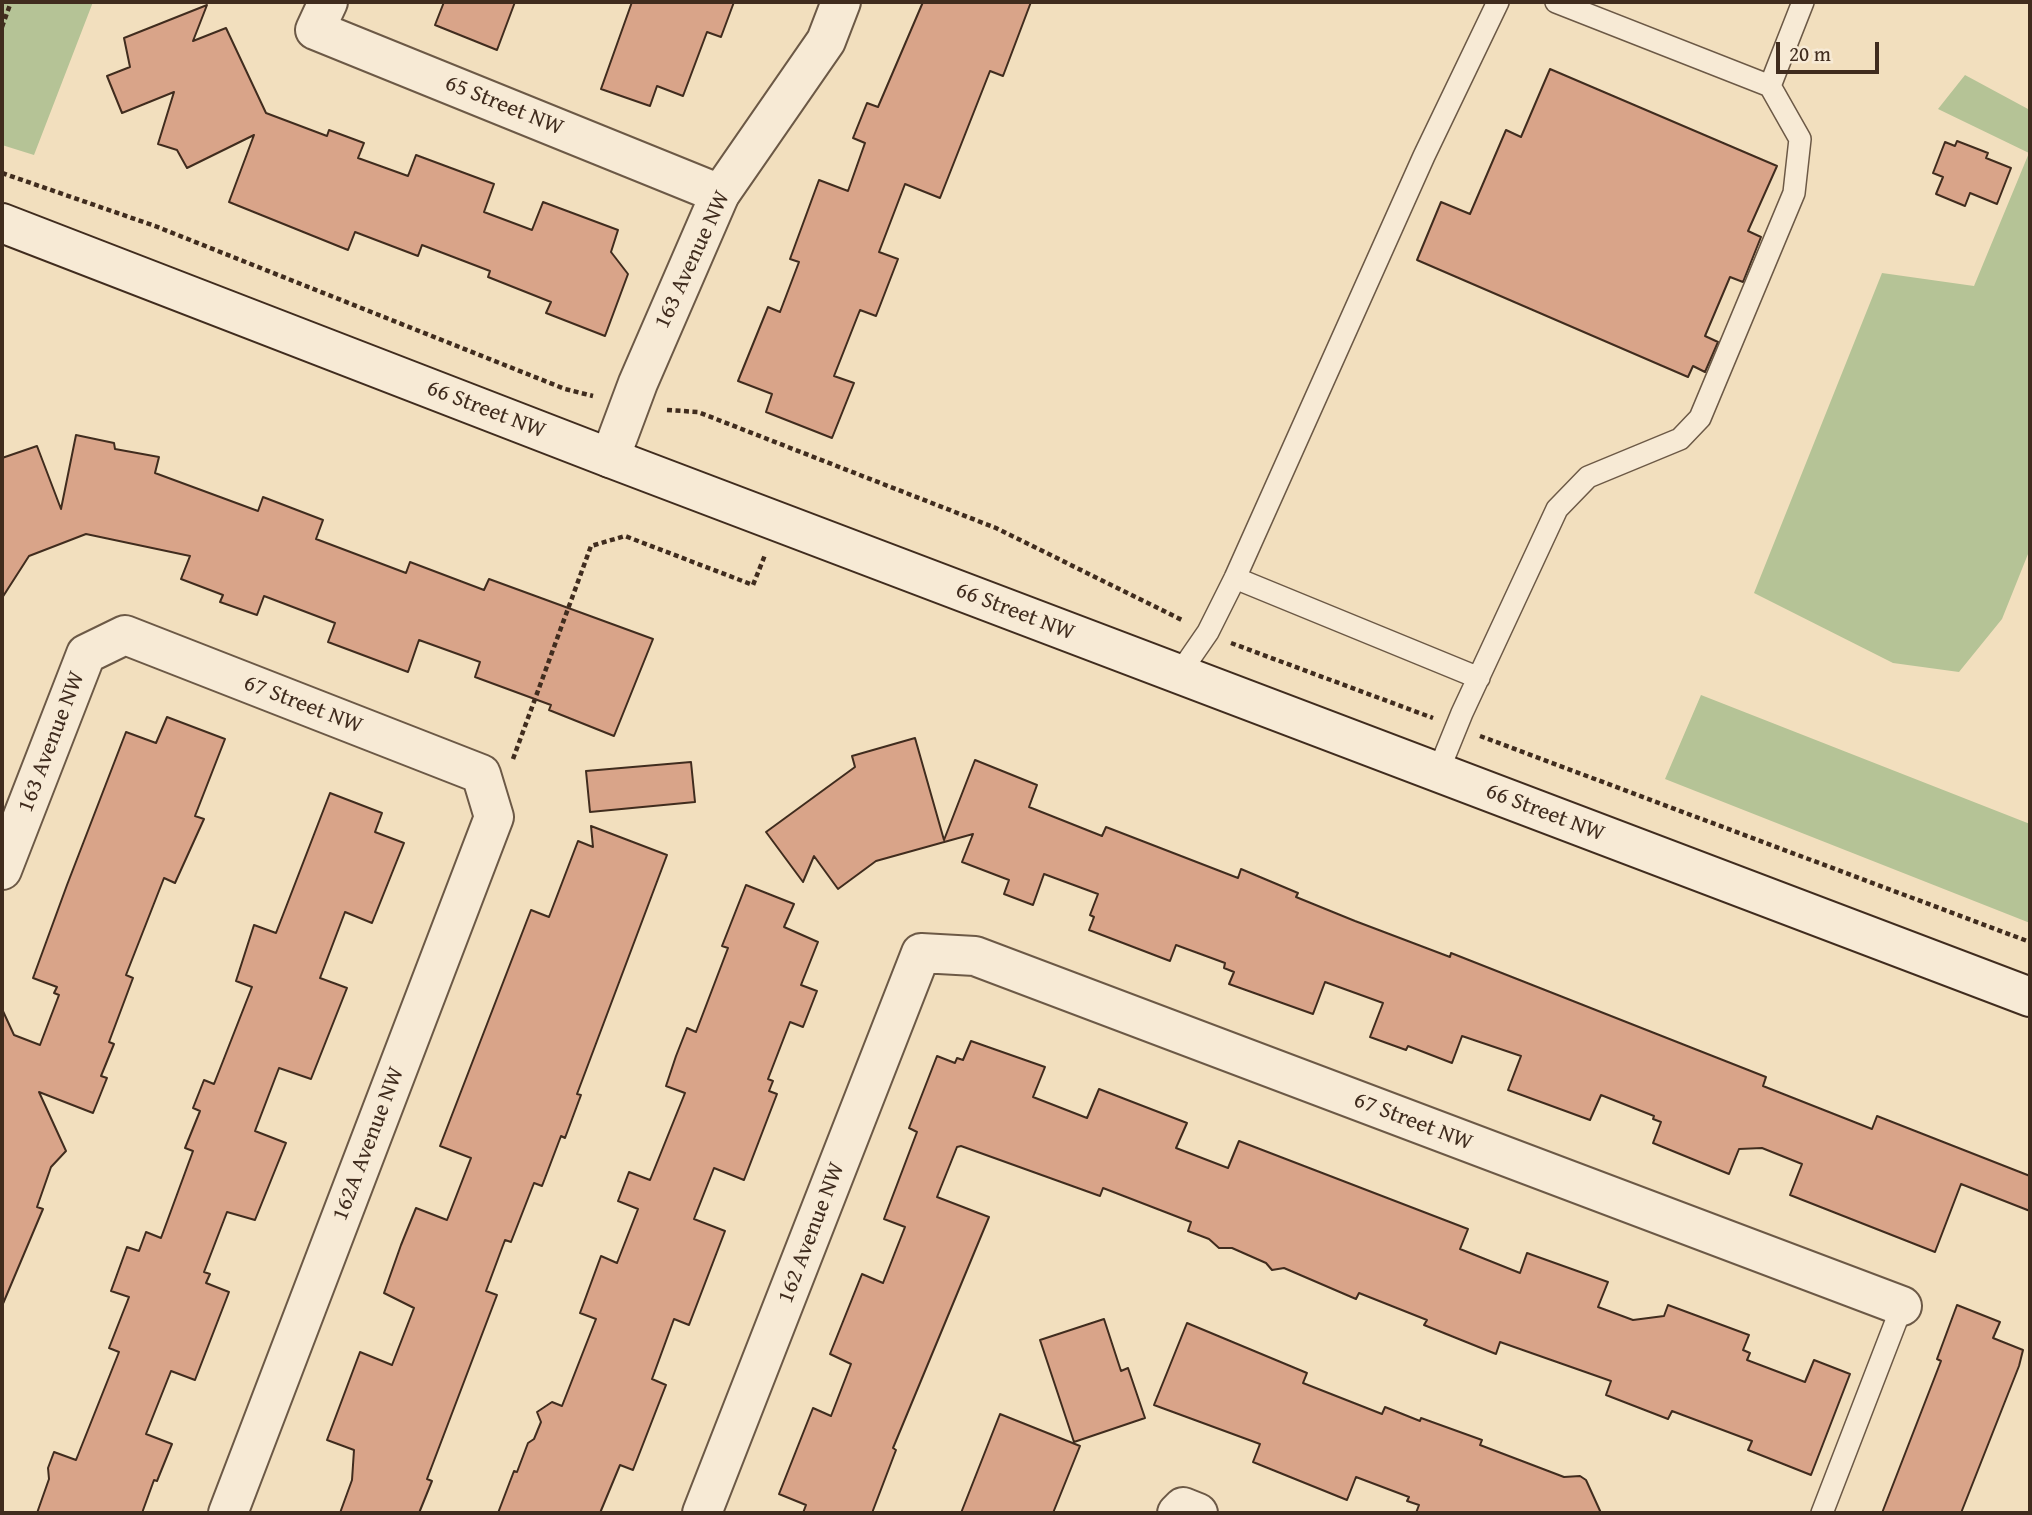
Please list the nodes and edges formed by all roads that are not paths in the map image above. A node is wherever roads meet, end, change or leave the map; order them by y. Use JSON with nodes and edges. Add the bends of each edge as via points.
{"nodes":[{"id":1,"x":328,"y":2,"type":"edge"},
{"id":2,"x":841,"y":2,"type":"edge"},
{"id":3,"x":1498,"y":2,"type":"edge"},
{"id":4,"x":1556,"y":2,"type":"edge"},
{"id":5,"x":1803,"y":2,"type":"edge"},
{"id":6,"x":1770,"y":86,"type":"junction"},
{"id":7,"x":720,"y":194,"type":"junction"},
{"id":8,"x":2,"y":223,"type":"edge"},
{"id":9,"x":610,"y":458,"type":"junction"},
{"id":10,"x":1235,"y":578,"type":"junction"},
{"id":11,"x":125,"y":635,"type":"joint"},
{"id":12,"x":1179,"y":674,"type":"junction"},
{"id":13,"x":1479,"y":678,"type":"junction"},
{"id":14,"x":1438,"y":772,"type":"junction"},
{"id":15,"x":481,"y":774,"type":"joint"},
{"id":16,"x":2,"y":870,"type":"edge"},
{"id":17,"x":921,"y":953,"type":"joint"},
{"id":18,"x":2030,"y":997,"type":"edge"},
{"id":19,"x":1902,"y":1306,"type":"joint"},
{"id":20,"x":228,"y":1513,"type":"edge"},
{"id":21,"x":702,"y":1513,"type":"edge"},
{"id":22,"x":1822,"y":1513,"type":"edge"}],
"edges":[{"from":1,"to":7,"type":"street","name":"65 Street NW","via":[[315,30]]},
{"from":2,"to":7,"type":"street","name":"163 Avenue NW","via":[[826,41]]},
{"from":3,"to":10,"type":"lane"},
{"from":4,"to":6,"type":"lane"},
{"from":5,"to":6,"type":"lane"},
{"from":6,"to":13,"type":"lane","via":[[1800,139],[1794,193],[1700,418],[1680,439],[1588,477],[1557,509]]},
{"from":7,"to":9,"type":"street","name":"163 Avenue NW"},
{"from":8,"to":9,"type":"street","name":"66 Street NW"},
{"from":9,"to":12,"type":"street","name":"66 Street NW"},
{"from":10,"to":12,"type":"lane","via":[[1208,632]]},
{"from":10,"to":13,"type":"lane"},
{"from":11,"to":15,"type":"street","name":"67 Street NW"},
{"from":11,"to":16,"type":"street","name":"163 Avenue NW","via":[[86,654]]},
{"from":12,"to":14,"type":"street","name":"66 Street NW"},
{"from":13,"to":14,"type":"lane"},
{"from":14,"to":18,"type":"street","name":"66 Street NW"},
{"from":15,"to":20,"type":"street","name":"162A Avenue NW","via":[[494,817]]},
{"from":17,"to":19,"type":"street","name":"67 Street NW","via":[[975,956]]},
{"from":17,"to":21,"type":"street","name":"162 Avenue NW"},
{"from":19,"to":22,"type":"lane"}]}
